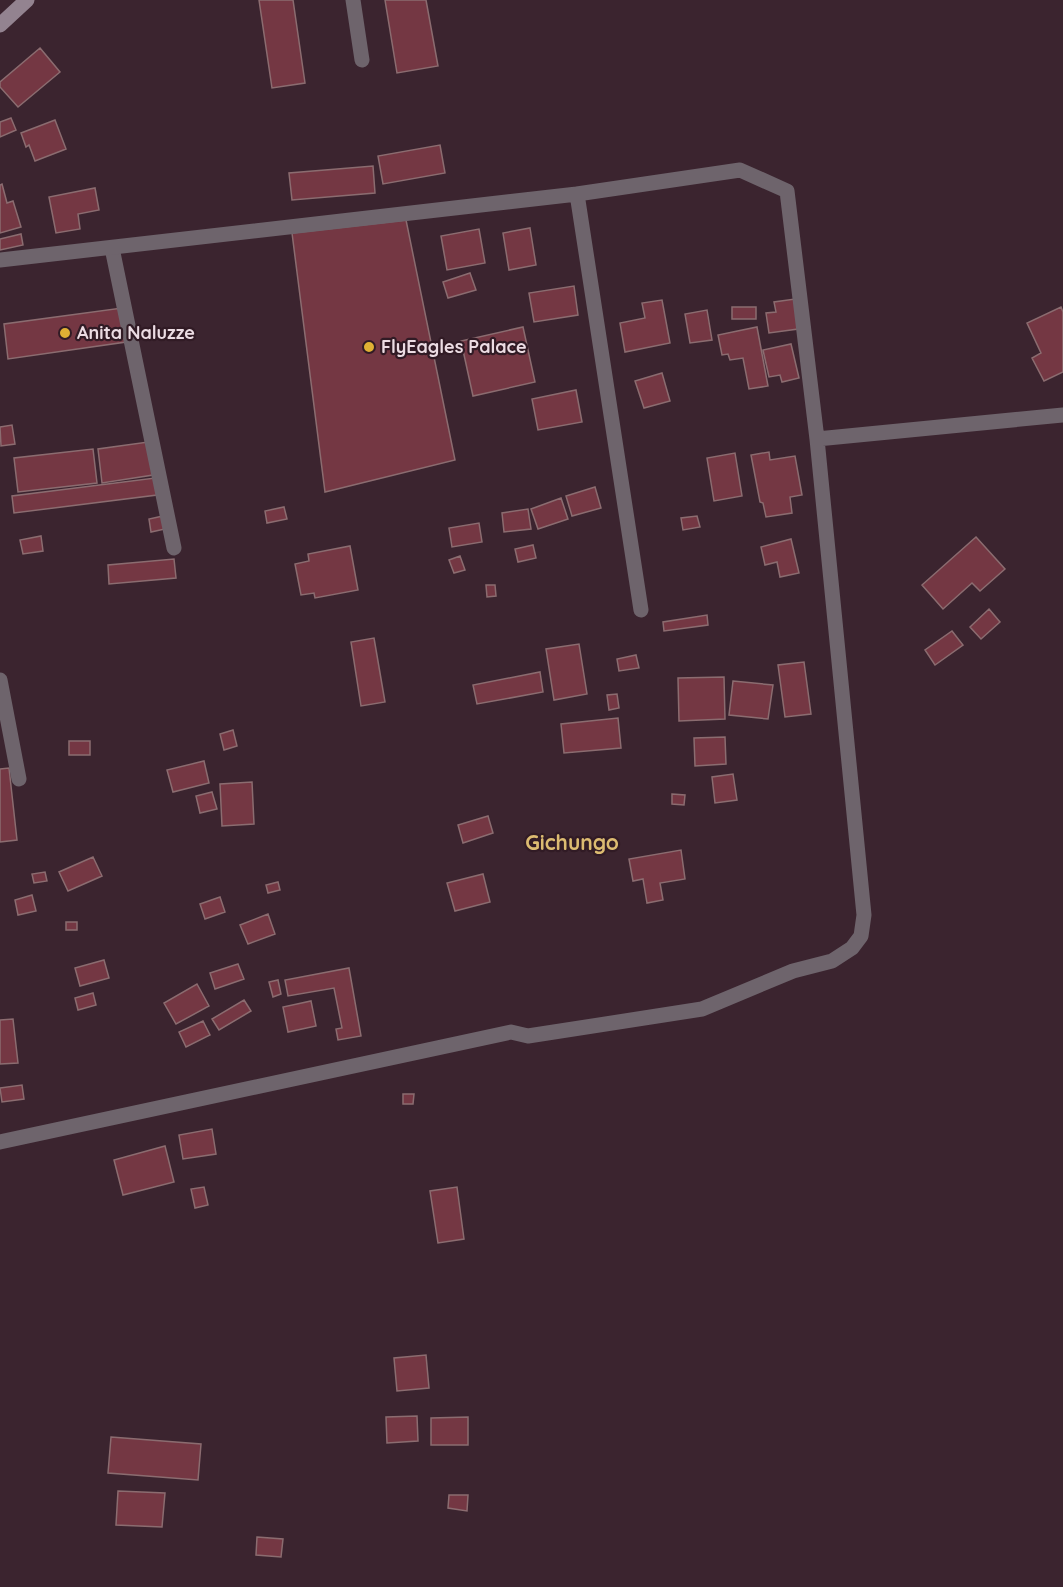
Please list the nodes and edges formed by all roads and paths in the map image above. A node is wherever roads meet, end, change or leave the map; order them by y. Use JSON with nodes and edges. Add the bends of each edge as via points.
{"nodes":[{"id":1,"x":27,"y":0,"type":"edge"},
{"id":2,"x":353,"y":0,"type":"edge"},
{"id":3,"x":0,"y":25,"type":"edge"},
{"id":4,"x":363,"y":60,"type":"dead end"},
{"id":5,"x":577,"y":194,"type":"junction"},
{"id":6,"x":112,"y":248,"type":"junction"},
{"id":7,"x":0,"y":260,"type":"edge"},
{"id":8,"x":1063,"y":415,"type":"edge"},
{"id":9,"x":816,"y":439,"type":"junction"},
{"id":10,"x":174,"y":548,"type":"dead end"},
{"id":11,"x":641,"y":610,"type":"dead end"},
{"id":12,"x":0,"y":680,"type":"edge"},
{"id":13,"x":19,"y":779,"type":"dead end"},
{"id":14,"x":0,"y":1142,"type":"edge"}],
"edges":[{"from":1,"to":3,"type":"main road"},
{"from":2,"to":4,"type":"street"},
{"from":5,"to":6,"type":"street"},
{"from":5,"to":9,"type":"street","via":[[740,170],[788,190]]},
{"from":5,"to":11,"type":"street"},
{"from":6,"to":7,"type":"street"},
{"from":6,"to":10,"type":"street"},
{"from":8,"to":9,"type":"street"},
{"from":9,"to":14,"type":"street","via":[[864,915],[861,936],[852,948],[832,961],[793,971],[702,1009],[528,1036],[511,1032]]},
{"from":12,"to":13,"type":"street"}]}
